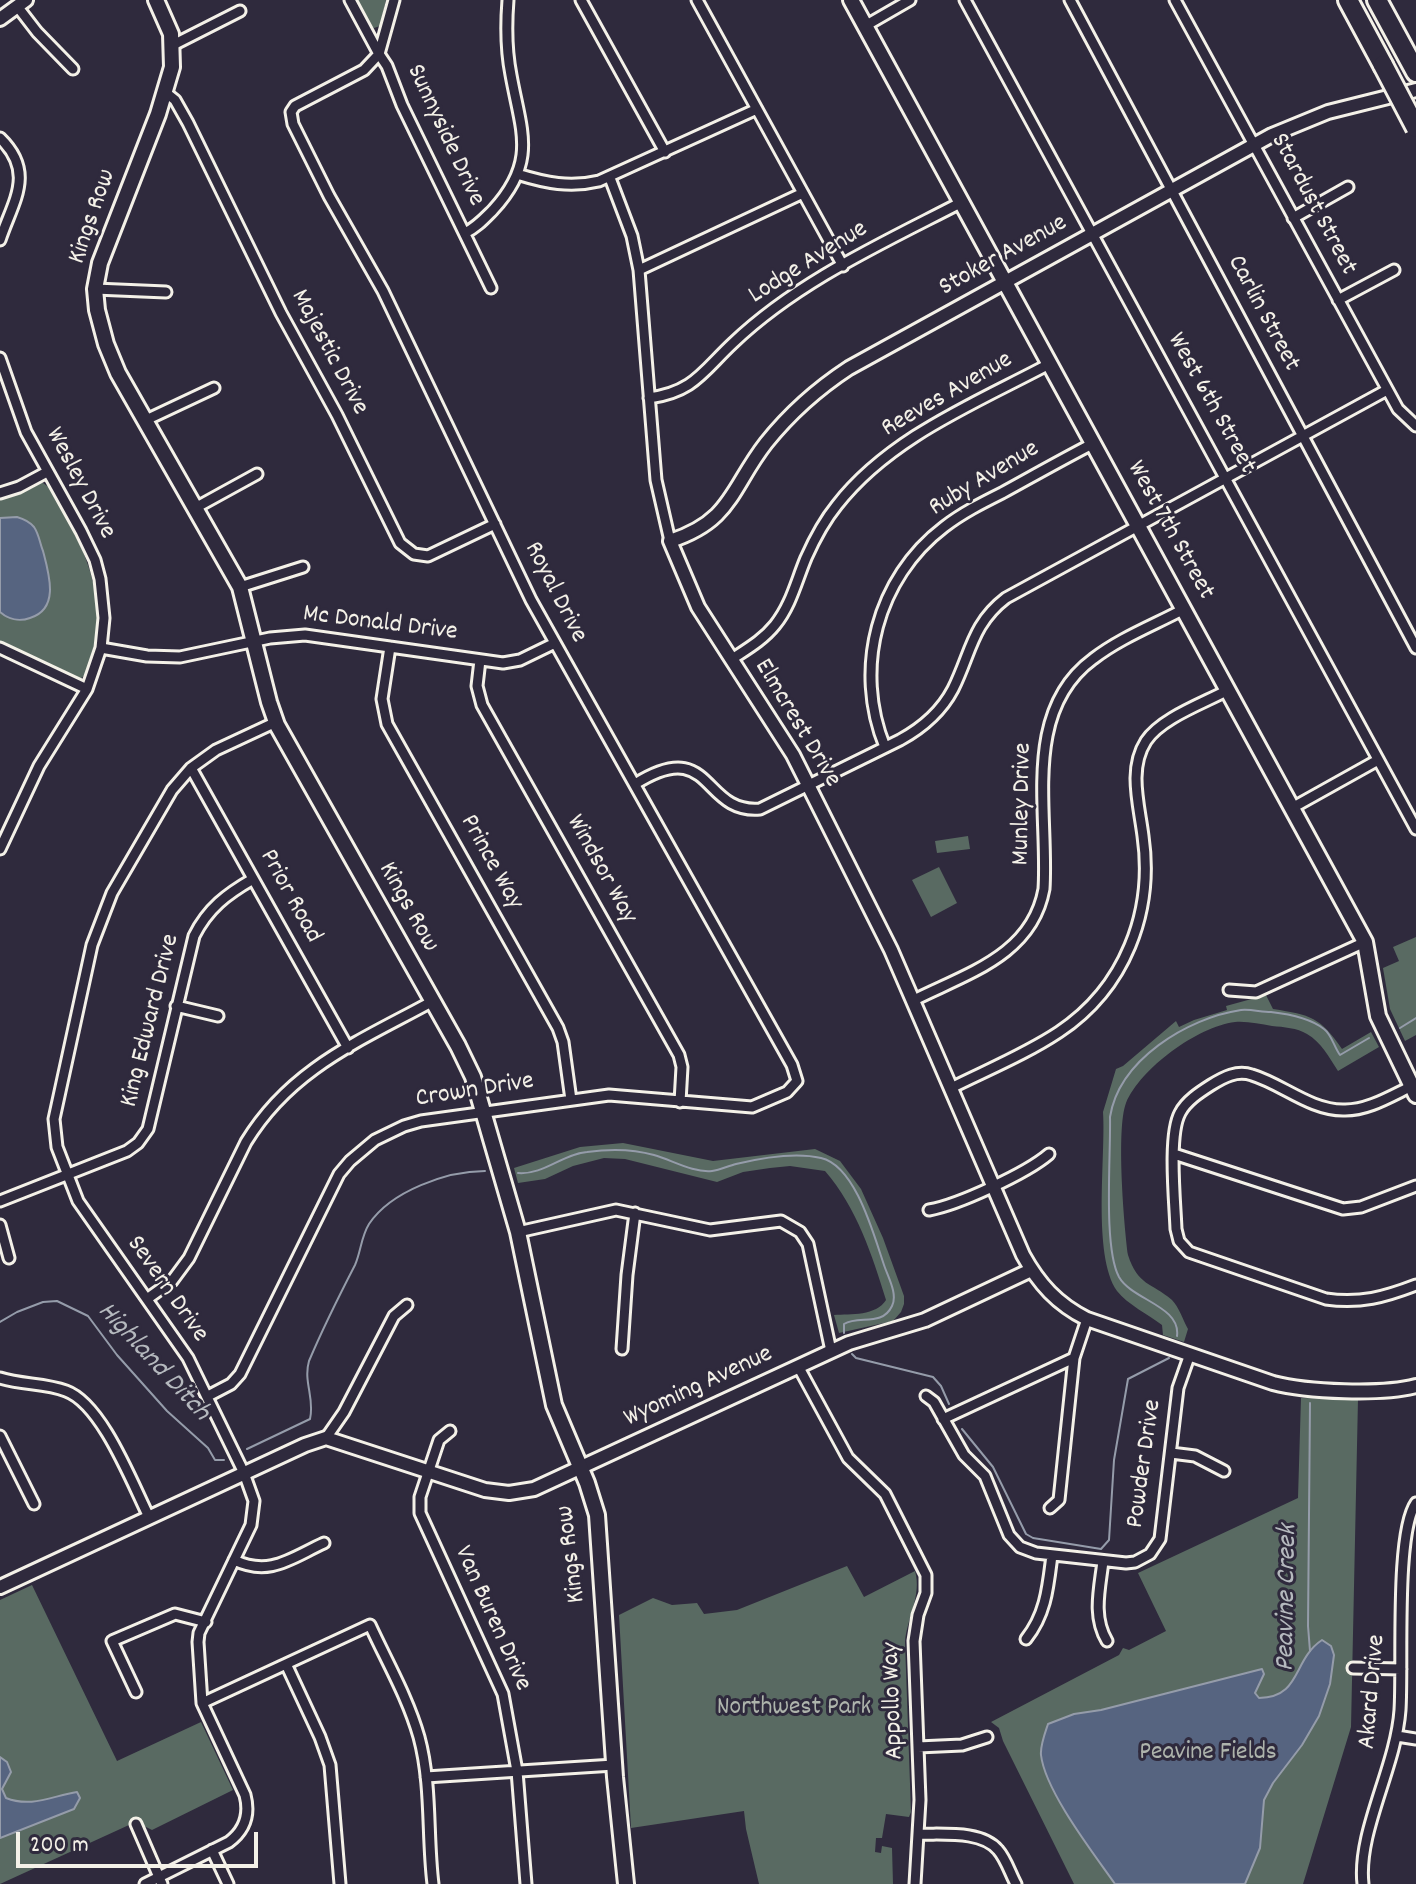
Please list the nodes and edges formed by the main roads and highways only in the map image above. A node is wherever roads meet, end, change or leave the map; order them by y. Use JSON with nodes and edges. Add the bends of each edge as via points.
{"nodes":[{"id":1,"x":156,"y":0,"type":"edge"},
{"id":2,"x":851,"y":0,"type":"edge"},
{"id":3,"x":1348,"y":0,"type":"edge"},
{"id":4,"x":1377,"y":0,"type":"edge"},
{"id":5,"x":1412,"y":66,"type":"edge"},
{"id":6,"x":1416,"y":128,"type":"edge"},
{"id":7,"x":1414,"y":1090,"type":"edge"},
{"id":8,"x":626,"y":1884,"type":"edge"}],
"edges":[{"from":1,"to":8,"type":"main road","name":"Kings Row","via":[[173,45],[172,67],[103,252],[95,289],[97,310],[118,373],[240,587],[276,722],[468,1065],[518,1232],[554,1405],[592,1496],[598,1526]]},
{"from":2,"to":7,"type":"main road","name":"West 7th Street","via":[[1365,942],[1378,1016]]},
{"from":3,"to":6,"type":"highway","bridge":true},
{"from":4,"to":5,"type":"highway"}]}
